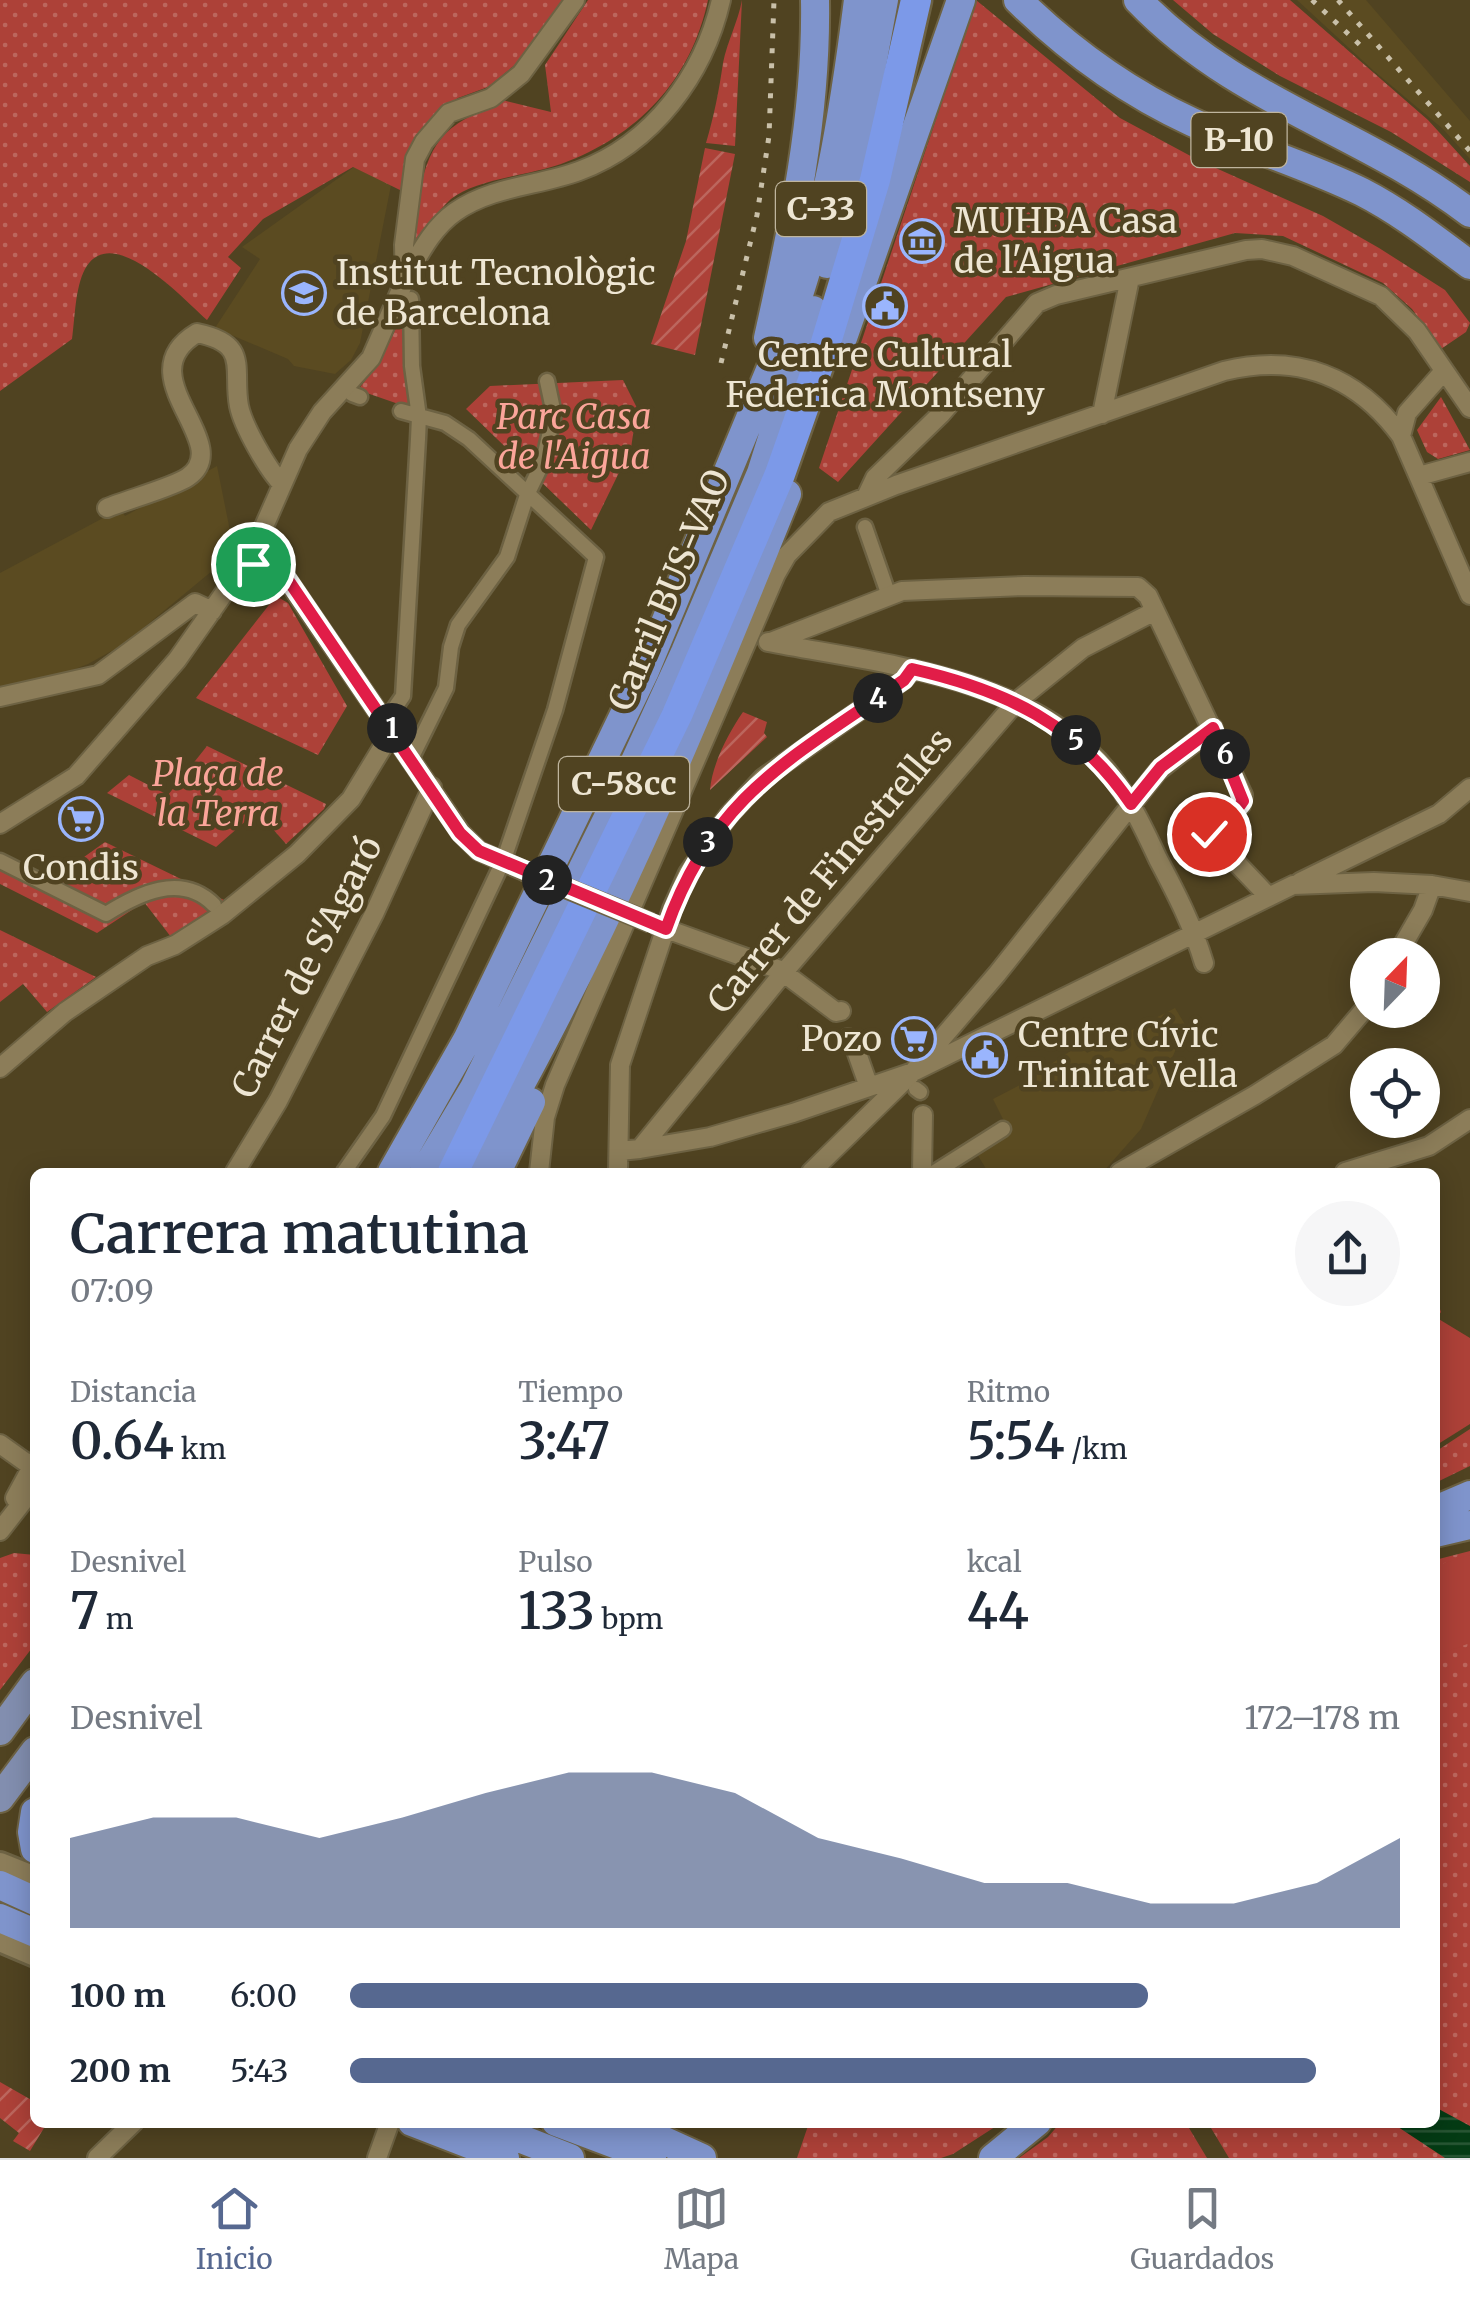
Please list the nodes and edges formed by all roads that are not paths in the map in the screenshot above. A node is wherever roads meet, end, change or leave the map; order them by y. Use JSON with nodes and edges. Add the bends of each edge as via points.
{"nodes":[{"id":1,"x":574,"y":0,"type":"edge"},
{"id":2,"x":721,"y":0,"type":"edge"},
{"id":3,"x":815,"y":0,"type":"edge"},
{"id":4,"x":858,"y":0,"type":"edge"},
{"id":5,"x":884,"y":0,"type":"edge"},
{"id":6,"x":898,"y":0,"type":"edge"},
{"id":7,"x":916,"y":0,"type":"edge"},
{"id":8,"x":961,"y":0,"type":"edge"},
{"id":9,"x":1018,"y":0,"type":"edge"},
{"id":10,"x":1138,"y":0,"type":"edge"},
{"id":11,"x":1470,"y":214,"type":"edge"},
{"id":12,"x":851,"y":261,"type":"junction"},
{"id":13,"x":1470,"y":265,"type":"edge"},
{"id":14,"x":1130,"y":278,"type":"junction"},
{"id":15,"x":405,"y":280,"type":"junction"},
{"id":16,"x":411,"y":299,"type":"dead end"},
{"id":17,"x":1444,"y":371,"type":"junction"},
{"id":18,"x":546,"y":380,"type":"dead end"},
{"id":19,"x":752,"y":408,"type":"junction"},
{"id":20,"x":1470,"y":408,"type":"edge"},
{"id":21,"x":400,"y":410,"type":"dead end"},
{"id":22,"x":1102,"y":414,"type":"junction"},
{"id":23,"x":419,"y":417,"type":"junction"},
{"id":24,"x":1401,"y":436,"type":"junction"},
{"id":25,"x":1470,"y":462,"type":"edge"},
{"id":26,"x":780,"y":474,"type":"junction"},
{"id":27,"x":1419,"y":476,"type":"junction"},
{"id":28,"x":891,"y":477,"type":"junction"},
{"id":29,"x":282,"y":484,"type":"junction"},
{"id":30,"x":528,"y":495,"type":"junction"},
{"id":31,"x":107,"y":508,"type":"dead end"},
{"id":32,"x":865,"y":527,"type":"dead end"},
{"id":33,"x":254,"y":561,"type":"junction"},
{"id":34,"x":748,"y":591,"type":"junction"},
{"id":35,"x":1470,"y":595,"type":"edge"},
{"id":36,"x":889,"y":596,"type":"junction"},
{"id":37,"x":1152,"y":604,"type":"junction"},
{"id":38,"x":212,"y":611,"type":"junction"},
{"id":39,"x":748,"y":640,"type":"junction"},
{"id":40,"x":772,"y":642,"type":"junction"},
{"id":41,"x":912,"y":669,"type":"junction"},
{"id":42,"x":0,"y":697,"type":"edge"},
{"id":43,"x":1016,"y":702,"type":"junction"},
{"id":44,"x":394,"y":709,"type":"dead end"},
{"id":45,"x":1213,"y":728,"type":"junction"},
{"id":46,"x":394,"y":730,"type":"junction"},
{"id":47,"x":411,"y":759,"type":"junction"},
{"id":48,"x":432,"y":787,"type":"junction"},
{"id":49,"x":1470,"y":788,"type":"edge"},
{"id":50,"x":1131,"y":804,"type":"junction"},
{"id":51,"x":0,"y":824,"type":"edge"},
{"id":52,"x":1371,"y":847,"type":"junction"},
{"id":53,"x":0,"y":861,"type":"edge"},
{"id":54,"x":502,"y":862,"type":"junction"},
{"id":55,"x":1374,"y":882,"type":"junction"},
{"id":56,"x":1293,"y":885,"type":"junction"},
{"id":57,"x":1432,"y":885,"type":"junction"},
{"id":58,"x":1470,"y":892,"type":"edge"},
{"id":59,"x":1268,"y":896,"type":"junction"},
{"id":60,"x":214,"y":905,"type":"dead end"},
{"id":61,"x":658,"y":926,"type":"junction"},
{"id":62,"x":1195,"y":931,"type":"junction"},
{"id":63,"x":598,"y":933,"type":"junction"},
{"id":64,"x":1407,"y":938,"type":"edge"},
{"id":65,"x":1204,"y":963,"type":"dead end"},
{"id":66,"x":784,"y":972,"type":"junction"},
{"id":67,"x":838,"y":1011,"type":"dead end"},
{"id":68,"x":1350,"y":1026,"type":"edge"},
{"id":69,"x":851,"y":1039,"type":"dead end"},
{"id":70,"x":0,"y":1068,"type":"edge"},
{"id":71,"x":917,"y":1086,"type":"junction"},
{"id":72,"x":869,"y":1087,"type":"junction"},
{"id":73,"x":924,"y":1117,"type":"dead end"},
{"id":74,"x":1470,"y":1119,"type":"edge"},
{"id":75,"x":1003,"y":1129,"type":"dead end"},
{"id":76,"x":640,"y":1149,"type":"junction"},
{"id":77,"x":618,"y":1150,"type":"junction"},
{"id":78,"x":237,"y":1168,"type":"edge"},
{"id":79,"x":347,"y":1168,"type":"edge"},
{"id":80,"x":394,"y":1168,"type":"edge"},
{"id":81,"x":426,"y":1168,"type":"edge"},
{"id":82,"x":455,"y":1168,"type":"edge"},
{"id":83,"x":474,"y":1168,"type":"edge"},
{"id":84,"x":499,"y":1168,"type":"edge"},
{"id":85,"x":539,"y":1168,"type":"edge"},
{"id":86,"x":618,"y":1168,"type":"edge"},
{"id":87,"x":816,"y":1168,"type":"edge"},
{"id":88,"x":922,"y":1168,"type":"edge"},
{"id":89,"x":942,"y":1168,"type":"edge"},
{"id":90,"x":1127,"y":1168,"type":"edge"},
{"id":91,"x":1358,"y":1168,"type":"edge"},
{"id":92,"x":0,"y":1444,"type":"edge"},
{"id":93,"x":30,"y":1463,"type":"edge"},
{"id":94,"x":30,"y":1472,"type":"edge"},
{"id":95,"x":30,"y":1489,"type":"edge"},
{"id":96,"x":30,"y":1492,"type":"edge"},
{"id":97,"x":1470,"y":1495,"type":"edge"},
{"id":98,"x":15,"y":1498,"type":"junction"},
{"id":99,"x":1440,"y":1508,"type":"edge"},
{"id":100,"x":0,"y":1513,"type":"edge"},
{"id":101,"x":1470,"y":1525,"type":"edge"},
{"id":102,"x":0,"y":1531,"type":"edge"},
{"id":103,"x":1440,"y":1532,"type":"edge"},
{"id":104,"x":1470,"y":1538,"type":"edge"},
{"id":105,"x":1440,"y":1545,"type":"edge"},
{"id":106,"x":30,"y":1690,"type":"edge"},
{"id":107,"x":0,"y":1731,"type":"edge"},
{"id":108,"x":30,"y":1758,"type":"edge"},
{"id":109,"x":0,"y":1798,"type":"edge"},
{"id":110,"x":0,"y":1864,"type":"edge"},
{"id":111,"x":30,"y":1876,"type":"edge"},
{"id":112,"x":0,"y":1885,"type":"edge"},
{"id":113,"x":30,"y":1898,"type":"edge"},
{"id":114,"x":0,"y":1918,"type":"edge"},
{"id":115,"x":30,"y":1931,"type":"edge"},
{"id":116,"x":0,"y":1940,"type":"edge"},
{"id":117,"x":30,"y":1953,"type":"edge"},
{"id":118,"x":129,"y":2128,"type":"edge"},
{"id":119,"x":388,"y":2128,"type":"edge"},
{"id":120,"x":428,"y":2128,"type":"edge"},
{"id":121,"x":493,"y":2128,"type":"edge"},
{"id":122,"x":572,"y":2128,"type":"edge"},
{"id":123,"x":636,"y":2128,"type":"edge"},
{"id":124,"x":1030,"y":2128,"type":"edge"},
{"id":125,"x":98,"y":2158,"type":"edge"},
{"id":126,"x":377,"y":2158,"type":"edge"},
{"id":127,"x":505,"y":2158,"type":"edge"},
{"id":128,"x":570,"y":2158,"type":"edge"},
{"id":129,"x":652,"y":2158,"type":"edge"},
{"id":130,"x":702,"y":2158,"type":"edge"},
{"id":131,"x":992,"y":2158,"type":"edge"}],
"edges":[{"from":1,"to":15,"type":"street","via":[[521,74],[491,98],[449,113],[424,142],[415,159]]},
{"from":2,"to":15,"type":"street","via":[[696,70],[652,124],[601,162],[456,211]]},
{"from":3,"to":19,"type":"highway","via":[[803,168]]},
{"from":4,"to":19,"type":"highway","number":"C-33","via":[[804,278]]},
{"from":5,"to":81,"type":"highway","name":"Carril BUS-VAO","number":"C-58cc","via":[[839,218],[760,473],[624,785],[474,1088]]},
{"from":6,"to":12,"type":"highway"},
{"from":7,"to":12,"type":"highway"},
{"from":8,"to":34,"type":"highway"},
{"from":9,"to":13,"type":"highway","number":"B-10","via":[[1090,63],[1144,97],[1365,194]]},
{"from":10,"to":11,"type":"highway","via":[[1235,80],[1405,170]]},
{"from":12,"to":26,"type":"highway"},
{"from":14,"to":17,"type":"street","via":[[1246,250],[1276,251],[1381,296]]},
{"from":14,"to":22,"type":"street"},
{"from":14,"to":28,"type":"street","via":[[1037,303]]},
{"from":15,"to":29,"type":"street","via":[[371,358],[322,412]]},
{"from":16,"to":23,"type":"street"},
{"from":17,"to":20,"type":"street"},
{"from":17,"to":24,"type":"street","via":[[1407,413]]},
{"from":18,"to":30,"type":"street","via":[[554,414],[544,462]]},
{"from":19,"to":80,"type":"highway","via":[[645,670],[468,1040]]},
{"from":21,"to":23,"type":"street"},
{"from":22,"to":24,"type":"street","via":[[1224,371],[1288,365],[1358,392]]},
{"from":22,"to":28,"type":"street"},
{"from":23,"to":30,"type":"street","via":[[445,423],[468,439]]},
{"from":23,"to":44,"type":"street","via":[[403,696]]},
{"from":24,"to":27,"type":"street"},
{"from":25,"to":27,"type":"street"},
{"from":26,"to":34,"type":"highway"},
{"from":26,"to":82,"type":"highway","via":[[677,714]]},
{"from":27,"to":35,"type":"street"},
{"from":28,"to":39,"type":"street","via":[[875,478],[866,497],[820,518],[781,563]]},
{"from":29,"to":31,"type":"street","via":[[240,408],[237,360],[226,344],[197,334],[176,352],[171,370],[201,448],[200,462],[188,477]]},
{"from":29,"to":33,"type":"street","via":[[258,540],[266,548]]},
{"from":30,"to":47,"type":"street","via":[[507,557],[458,625],[446,688]]},
{"from":30,"to":54,"type":"street","via":[[596,557],[555,710]]},
{"from":32,"to":36,"type":"street"},
{"from":33,"to":38,"type":"street"},
{"from":33,"to":46,"type":"street","via":[[280,568]]},
{"from":34,"to":63,"type":"highway"},
{"from":36,"to":37,"type":"street","via":[[920,589],[1125,584],[1138,587]]},
{"from":36,"to":40,"type":"street"},
{"from":37,"to":43,"type":"street","name":"Carrer de Finestrelles"},
{"from":37,"to":45,"type":"street"},
{"from":38,"to":42,"type":"street","via":[[195,603],[98,675]]},
{"from":38,"to":51,"type":"street","via":[[76,776]]},
{"from":39,"to":40,"type":"street"},
{"from":39,"to":85,"type":"street","via":[[555,1085]]},
{"from":40,"to":41,"type":"street"},
{"from":41,"to":43,"type":"street"},
{"from":41,"to":61,"type":"street","via":[[742,799]]},
{"from":43,"to":50,"type":"street","via":[[1086,748]]},
{"from":43,"to":66,"type":"street","name":"Carrer de Finestrelles"},
{"from":45,"to":50,"type":"street","via":[[1161,767]]},
{"from":45,"to":59,"type":"street","via":[[1243,801],[1212,824],[1209,834]]},
{"from":46,"to":47,"type":"street"},
{"from":46,"to":70,"type":"street","via":[[351,799],[297,854],[222,916],[146,956],[65,1012]]},
{"from":47,"to":48,"type":"street"},
{"from":48,"to":54,"type":"street","via":[[460,833]]},
{"from":48,"to":78,"type":"street","name":"Carrer de S'Agaró","via":[[374,914]]},
{"from":49,"to":52,"type":"street","via":[[1439,814]]},
{"from":50,"to":62,"type":"street"},
{"from":50,"to":71,"type":"street"},
{"from":52,"to":55,"type":"street","via":[[1363,868]]},
{"from":52,"to":56,"type":"street"},
{"from":53,"to":60,"type":"street","via":[[106,914],[168,886]]},
{"from":54,"to":61,"type":"street","bridge":true},
{"from":54,"to":79,"type":"street","via":[[383,1116]]},
{"from":55,"to":56,"type":"street"},
{"from":55,"to":57,"type":"street"},
{"from":56,"to":59,"type":"street"},
{"from":57,"to":58,"type":"street"},
{"from":57,"to":64,"type":"street"},
{"from":59,"to":62,"type":"street"},
{"from":61,"to":66,"type":"street"},
{"from":61,"to":77,"type":"street","via":[[618,1074]]},
{"from":62,"to":65,"type":"street"},
{"from":62,"to":71,"type":"street"},
{"from":63,"to":83,"type":"highway"},
{"from":63,"to":84,"type":"highway","via":[[566,1023]]},
{"from":66,"to":67,"type":"street"},
{"from":66,"to":76,"type":"street","name":"Carrer de Finestrelles"},
{"from":68,"to":90,"type":"street","via":[[1334,1045],[1255,1096]]},
{"from":69,"to":72,"type":"street"},
{"from":71,"to":72,"type":"street"},
{"from":71,"to":87,"type":"street"},
{"from":72,"to":76,"type":"street","via":[[710,1137]]},
{"from":73,"to":88,"type":"street"},
{"from":74,"to":91,"type":"street","via":[[1430,1146]]},
{"from":75,"to":89,"type":"street"},
{"from":76,"to":77,"type":"street"},
{"from":77,"to":86,"type":"street"},
{"from":92,"to":93,"type":"street"},
{"from":94,"to":98,"type":"street"},
{"from":95,"to":98,"type":"street"},
{"from":96,"to":102,"type":"street"},
{"from":97,"to":99,"type":"highway"},
{"from":98,"to":100,"type":"street"},
{"from":101,"to":103,"type":"highway"},
{"from":104,"to":105,"type":"highway"},
{"from":106,"to":107,"type":"main road"},
{"from":108,"to":109,"type":"main road"},
{"from":110,"to":111,"type":"street"},
{"from":112,"to":113,"type":"highway"},
{"from":114,"to":115,"type":"highway"},
{"from":116,"to":117,"type":"street"},
{"from":118,"to":125,"type":"street"},
{"from":119,"to":126,"type":"street"},
{"from":120,"to":127,"type":"highway"},
{"from":121,"to":128,"type":"highway"},
{"from":122,"to":129,"type":"highway"},
{"from":123,"to":130,"type":"highway"},
{"from":124,"to":131,"type":"highway"}]}
